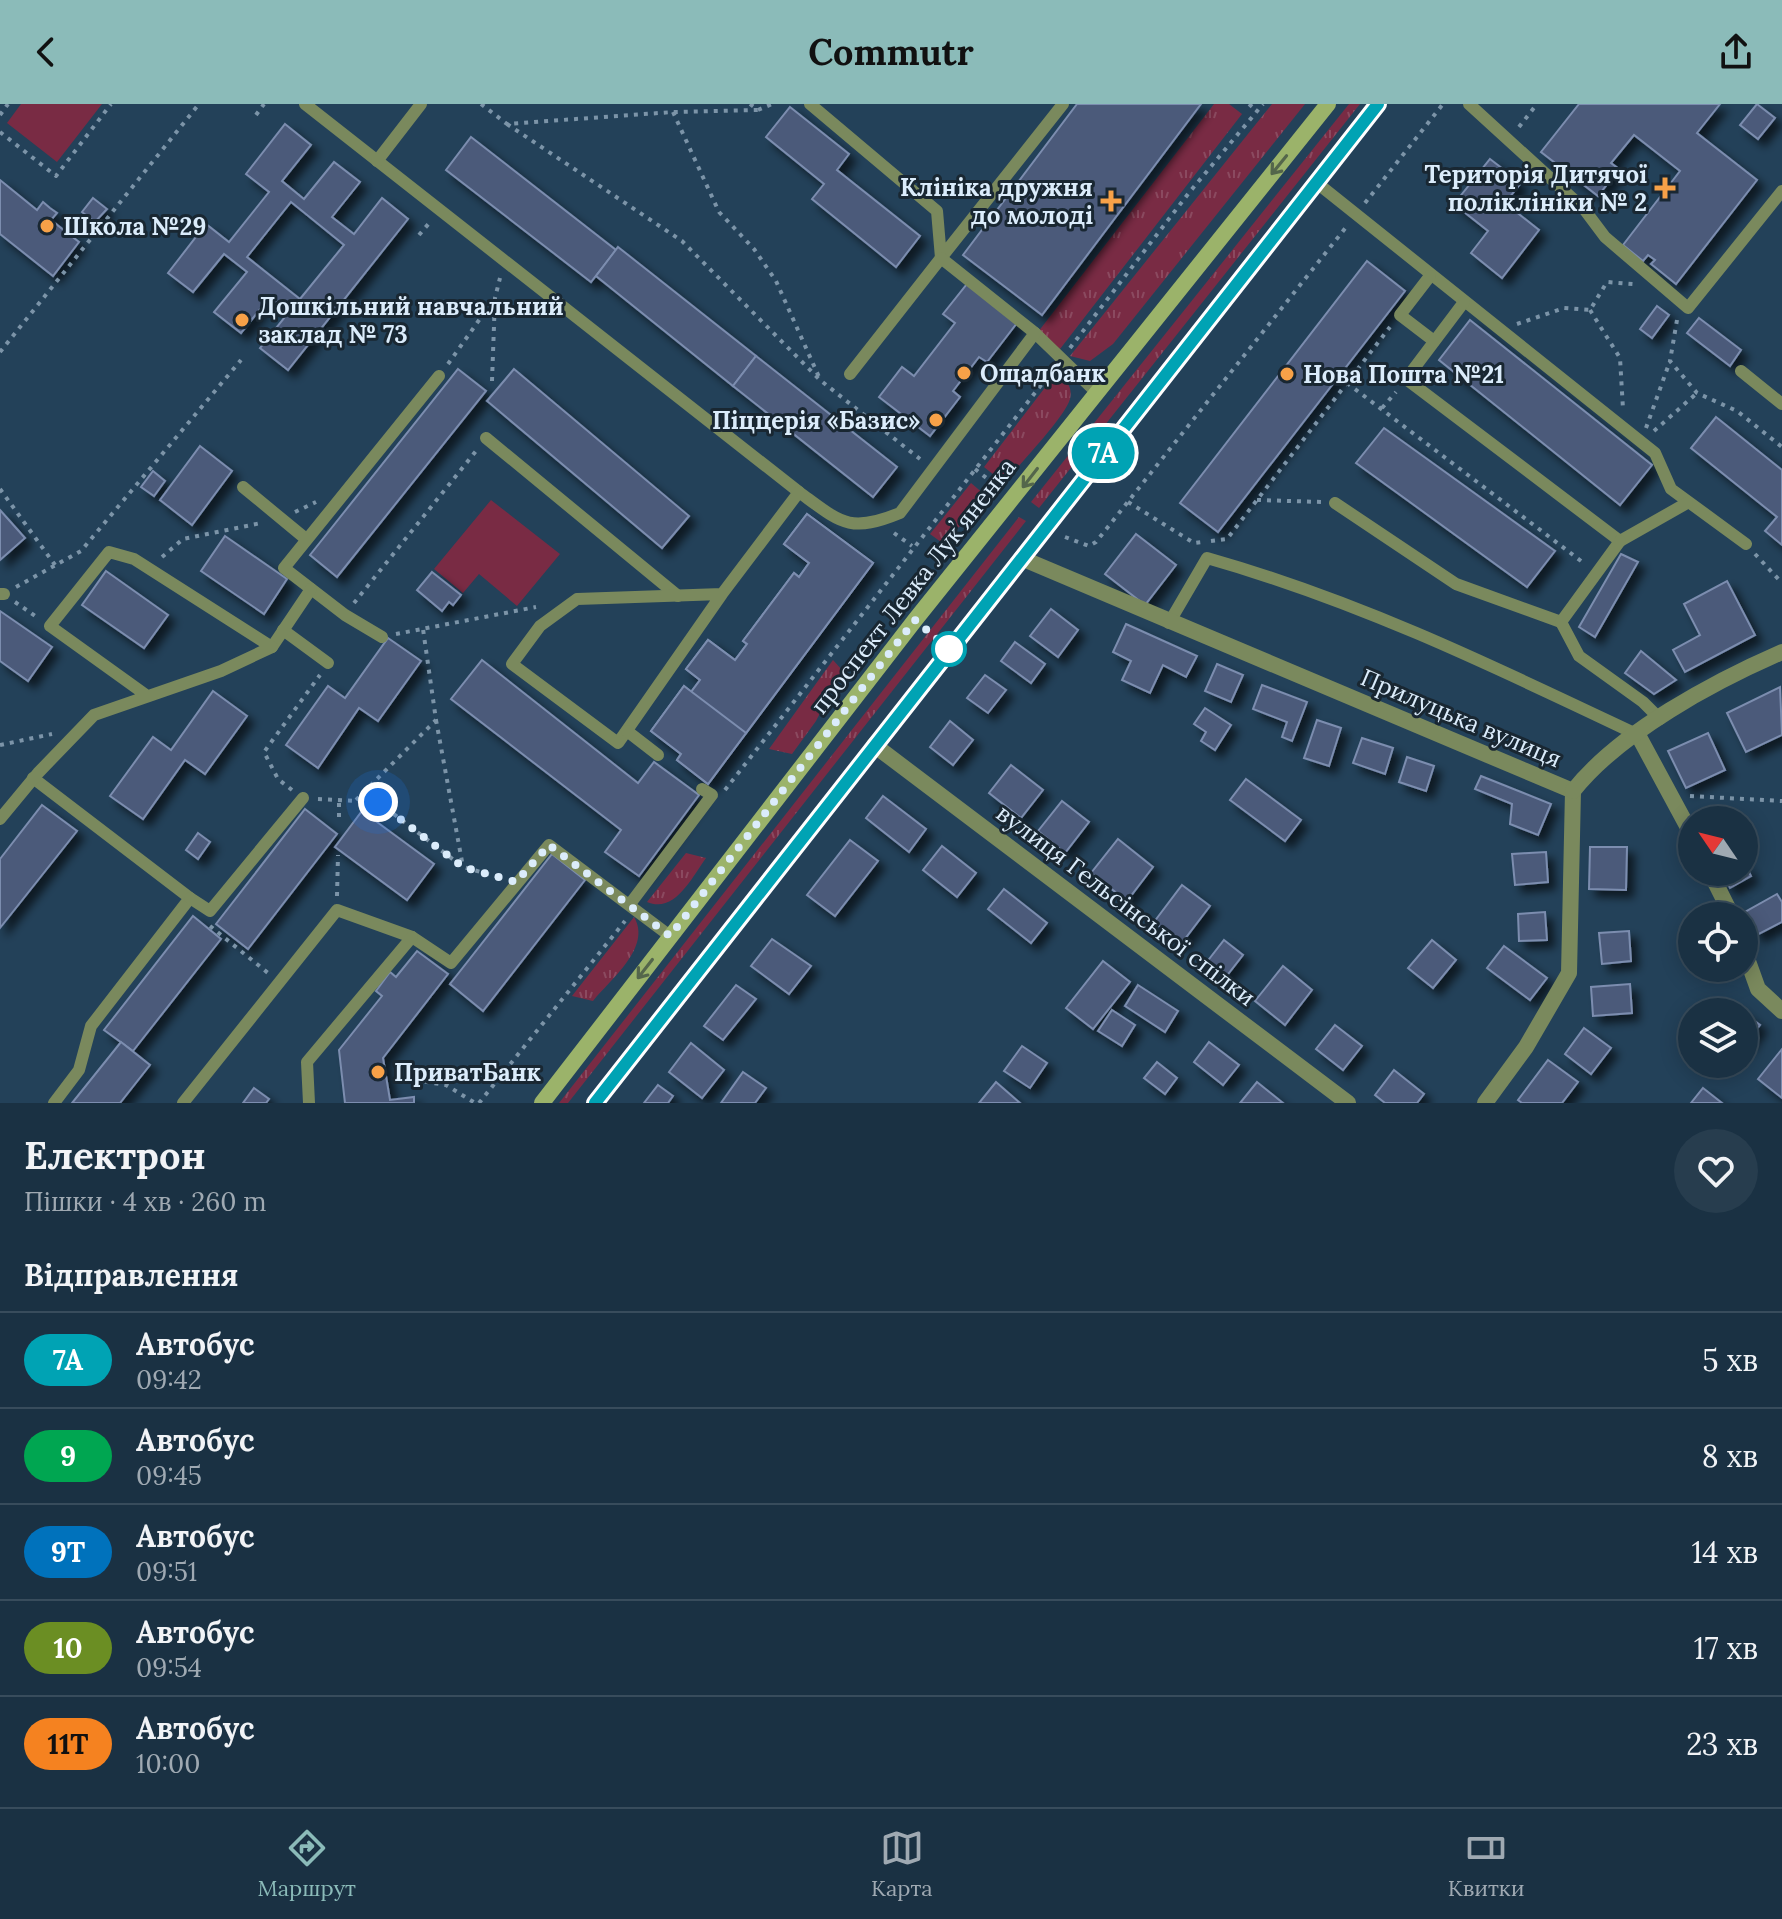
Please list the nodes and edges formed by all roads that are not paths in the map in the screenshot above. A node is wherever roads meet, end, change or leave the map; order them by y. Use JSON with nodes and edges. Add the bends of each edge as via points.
{"nodes":[{"id":1,"x":305,"y":104,"type":"edge"},
{"id":2,"x":421,"y":104,"type":"edge"},
{"id":3,"x":810,"y":104,"type":"edge"},
{"id":4,"x":1063,"y":104,"type":"edge"},
{"id":5,"x":1328,"y":104,"type":"edge"},
{"id":6,"x":1378,"y":104,"type":"edge"},
{"id":7,"x":1469,"y":104,"type":"edge"},
{"id":8,"x":377,"y":161,"type":"junction"},
{"id":9,"x":1317,"y":183,"type":"junction"},
{"id":10,"x":1782,"y":191,"type":"edge"},
{"id":11,"x":941,"y":258,"type":"junction"},
{"id":12,"x":1430,"y":276,"type":"junction"},
{"id":13,"x":1464,"y":302,"type":"junction"},
{"id":14,"x":1035,"y":333,"type":"junction"},
{"id":15,"x":1434,"y":341,"type":"junction"},
{"id":16,"x":1741,"y":371,"type":"dead end"},
{"id":17,"x":850,"y":374,"type":"dead end"},
{"id":18,"x":439,"y":376,"type":"road end"},
{"id":19,"x":1097,"y":393,"type":"junction"},
{"id":20,"x":1782,"y":404,"type":"edge"},
{"id":21,"x":486,"y":438,"type":"road end"},
{"id":22,"x":243,"y":487,"type":"dead end"},
{"id":23,"x":799,"y":492,"type":"junction"},
{"id":24,"x":1335,"y":503,"type":"road end"},
{"id":25,"x":1687,"y":503,"type":"junction"},
{"id":26,"x":306,"y":539,"type":"junction"},
{"id":27,"x":1620,"y":541,"type":"junction"},
{"id":28,"x":1746,"y":544,"type":"road end"},
{"id":29,"x":1021,"y":558,"type":"junction"},
{"id":30,"x":311,"y":589,"type":"junction"},
{"id":31,"x":722,"y":594,"type":"junction"},
{"id":32,"x":678,"y":596,"type":"junction"},
{"id":33,"x":1561,"y":622,"type":"junction"},
{"id":34,"x":1169,"y":623,"type":"junction"},
{"id":35,"x":283,"y":630,"type":"junction"},
{"id":36,"x":382,"y":637,"type":"road end"},
{"id":37,"x":272,"y":647,"type":"junction"},
{"id":38,"x":1782,"y":652,"type":"edge"},
{"id":39,"x":328,"y":663,"type":"road end"},
{"id":40,"x":146,"y":695,"type":"junction"},
{"id":41,"x":1660,"y":719,"type":"junction"},
{"id":42,"x":627,"y":731,"type":"junction"},
{"id":43,"x":1638,"y":735,"type":"junction"},
{"id":44,"x":874,"y":745,"type":"junction"},
{"id":45,"x":658,"y":755,"type":"dead end"},
{"id":46,"x":33,"y":778,"type":"junction"},
{"id":47,"x":702,"y":789,"type":"dead end"},
{"id":48,"x":1573,"y":791,"type":"junction"},
{"id":49,"x":303,"y":798,"type":"road end"},
{"id":50,"x":1678,"y":807,"type":"edge"},
{"id":51,"x":0,"y":819,"type":"edge"},
{"id":52,"x":190,"y":898,"type":"junction"},
{"id":53,"x":633,"y":906,"type":"junction"},
{"id":54,"x":670,"y":936,"type":"junction"},
{"id":55,"x":412,"y":937,"type":"junction"},
{"id":56,"x":1755,"y":982,"type":"edge"},
{"id":57,"x":1782,"y":1011,"type":"edge"},
{"id":58,"x":54,"y":1103,"type":"edge"},
{"id":59,"x":183,"y":1103,"type":"edge"},
{"id":60,"x":309,"y":1103,"type":"edge"},
{"id":61,"x":542,"y":1103,"type":"edge"},
{"id":62,"x":595,"y":1103,"type":"edge"},
{"id":63,"x":1348,"y":1103,"type":"edge"},
{"id":64,"x":1485,"y":1103,"type":"edge"}],
"edges":[{"from":1,"to":8,"type":"lane"},
{"from":2,"to":8,"type":"lane"},
{"from":3,"to":11,"type":"lane","via":[[937,211]]},
{"from":4,"to":11,"type":"lane"},
{"from":5,"to":19,"type":"main road","name":"проспект Левка Лукʼяненка","one_way":true},
{"from":6,"to":9,"type":"main road"},
{"from":7,"to":10,"type":"lane","via":[[1584,209],[1605,237],[1688,308]]},
{"from":8,"to":23,"type":"lane"},
{"from":9,"to":12,"type":"lane"},
{"from":9,"to":29,"type":"main road"},
{"from":11,"to":14,"type":"lane"},
{"from":11,"to":17,"type":"lane"},
{"from":12,"to":13,"type":"lane"},
{"from":12,"to":15,"type":"lane","via":[[1400,315]]},
{"from":13,"to":15,"type":"lane"},
{"from":13,"to":25,"type":"lane","via":[[1655,453],[1671,489]]},
{"from":14,"to":19,"type":"lane"},
{"from":14,"to":23,"type":"lane","via":[[900,513],[870,525],[839,521]]},
{"from":15,"to":27,"type":"lane","via":[[1406,379]]},
{"from":16,"to":20,"type":"lane"},
{"from":18,"to":26,"type":"lane"},
{"from":19,"to":54,"type":"main road","name":"проспект Левка Лукʼяненка","one_way":true},
{"from":21,"to":32,"type":"lane"},
{"from":22,"to":26,"type":"lane"},
{"from":23,"to":31,"type":"lane"},
{"from":24,"to":33,"type":"lane","via":[[1456,584]]},
{"from":25,"to":27,"type":"lane"},
{"from":25,"to":28,"type":"lane"},
{"from":26,"to":30,"type":"lane","via":[[284,568]]},
{"from":27,"to":33,"type":"lane"},
{"from":29,"to":34,"type":"street","name":"Прилуцька вулиця"},
{"from":29,"to":44,"type":"main road"},
{"from":30,"to":35,"type":"lane"},
{"from":30,"to":36,"type":"lane"},
{"from":31,"to":32,"type":"lane"},
{"from":31,"to":42,"type":"lane"},
{"from":32,"to":42,"type":"lane","via":[[577,599],[540,626],[512,664],[618,743]]},
{"from":33,"to":41,"type":"lane","via":[[1579,656]]},
{"from":34,"to":43,"type":"lane","via":[[1207,558],[1295,583],[1439,641]]},
{"from":34,"to":48,"type":"street","name":"Прилуцька вулиця"},
{"from":35,"to":37,"type":"lane"},
{"from":35,"to":39,"type":"lane"},
{"from":37,"to":40,"type":"lane","via":[[221,671]]},
{"from":37,"to":40,"type":"lane","via":[[134,559],[109,552],[50,626]]},
{"from":38,"to":41,"type":"street","via":[[1717,680]]},
{"from":40,"to":46,"type":"lane","via":[[94,715]]},
{"from":41,"to":43,"type":"street"},
{"from":42,"to":45,"type":"lane"},
{"from":43,"to":48,"type":"street","via":[[1590,770]]},
{"from":43,"to":50,"type":"street"},
{"from":44,"to":62,"type":"main road"},
{"from":44,"to":63,"type":"street","name":"вулиця Гельсінської спілки"},
{"from":46,"to":51,"type":"lane"},
{"from":46,"to":52,"type":"lane"},
{"from":47,"to":53,"type":"lane","via":[[712,795]]},
{"from":48,"to":64,"type":"street","name":"Прилуцька вулиця","via":[[1569,973],[1526,1047]]},
{"from":49,"to":52,"type":"lane","via":[[210,911]]},
{"from":52,"to":58,"type":"lane","via":[[91,1026],[79,1070]]},
{"from":53,"to":54,"type":"lane"},
{"from":53,"to":55,"type":"lane","via":[[549,845],[451,963]]},
{"from":54,"to":61,"type":"main road","name":"проспект Левка Лукʼяненка","one_way":true},
{"from":55,"to":59,"type":"lane","via":[[337,910]]},
{"from":55,"to":60,"type":"lane","via":[[307,1062]]},
{"from":56,"to":57,"type":"street"}]}
